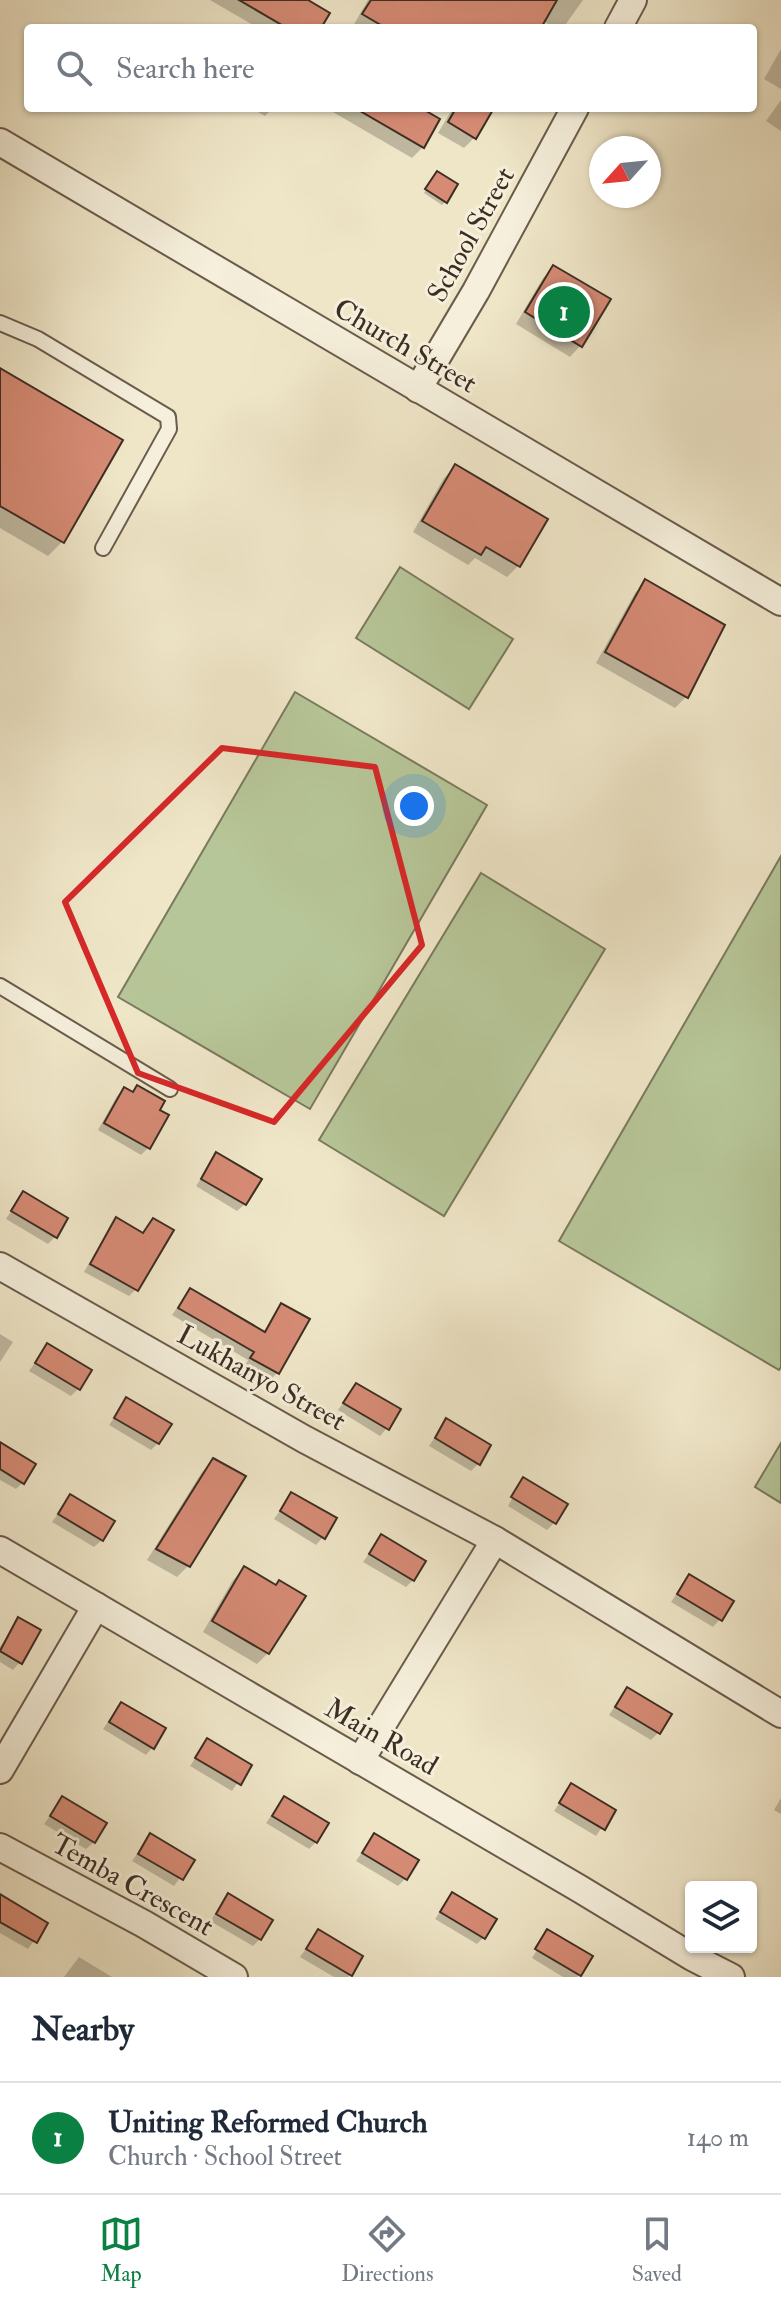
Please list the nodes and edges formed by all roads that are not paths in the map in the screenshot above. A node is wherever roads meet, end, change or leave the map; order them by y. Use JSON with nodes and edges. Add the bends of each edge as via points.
{"nodes":[{"id":1,"x":633,"y":0,"type":"edge"},
{"id":2,"x":620,"y":24,"type":"edge"},
{"id":3,"x":573,"y":112,"type":"edge"},
{"id":4,"x":1,"y":145,"type":"edge"},
{"id":5,"x":0,"y":323,"type":"edge"},
{"id":6,"x":418,"y":389,"type":"junction"},
{"id":7,"x":103,"y":548,"type":"dead end"},
{"id":8,"x":781,"y":602,"type":"edge"},
{"id":9,"x":0,"y":986,"type":"edge"},
{"id":10,"x":170,"y":1089,"type":"dead end"},
{"id":11,"x":0,"y":1266,"type":"edge"},
{"id":12,"x":495,"y":1540,"type":"junction"},
{"id":13,"x":0,"y":1550,"type":"edge"},
{"id":14,"x":96,"y":1606,"type":"junction"},
{"id":15,"x":781,"y":1714,"type":"edge"},
{"id":16,"x":360,"y":1761,"type":"junction"},
{"id":17,"x":0,"y":1770,"type":"edge"},
{"id":18,"x":0,"y":1847,"type":"edge"},
{"id":19,"x":234,"y":1977,"type":"edge"},
{"id":20,"x":731,"y":1977,"type":"edge"}],
"edges":[{"from":1,"to":2,"type":"street"},
{"from":3,"to":6,"type":"street","name":"School Street"},
{"from":4,"to":6,"type":"street","name":"Church Street"},
{"from":5,"to":7,"type":"lane","via":[[38,339],[170,421]]},
{"from":6,"to":8,"type":"street","name":"Church Street"},
{"from":9,"to":10,"type":"lane"},
{"from":11,"to":12,"type":"street","name":"Lukhanyo Street","via":[[304,1439]]},
{"from":12,"to":15,"type":"street","name":"Lukhanyo Street"},
{"from":12,"to":16,"type":"street"},
{"from":13,"to":14,"type":"street","name":"Main Road"},
{"from":14,"to":16,"type":"street","name":"Main Road"},
{"from":14,"to":17,"type":"street"},
{"from":16,"to":20,"type":"street","name":"Main Road"},
{"from":18,"to":19,"type":"street","name":"Temba Crescent"}]}
